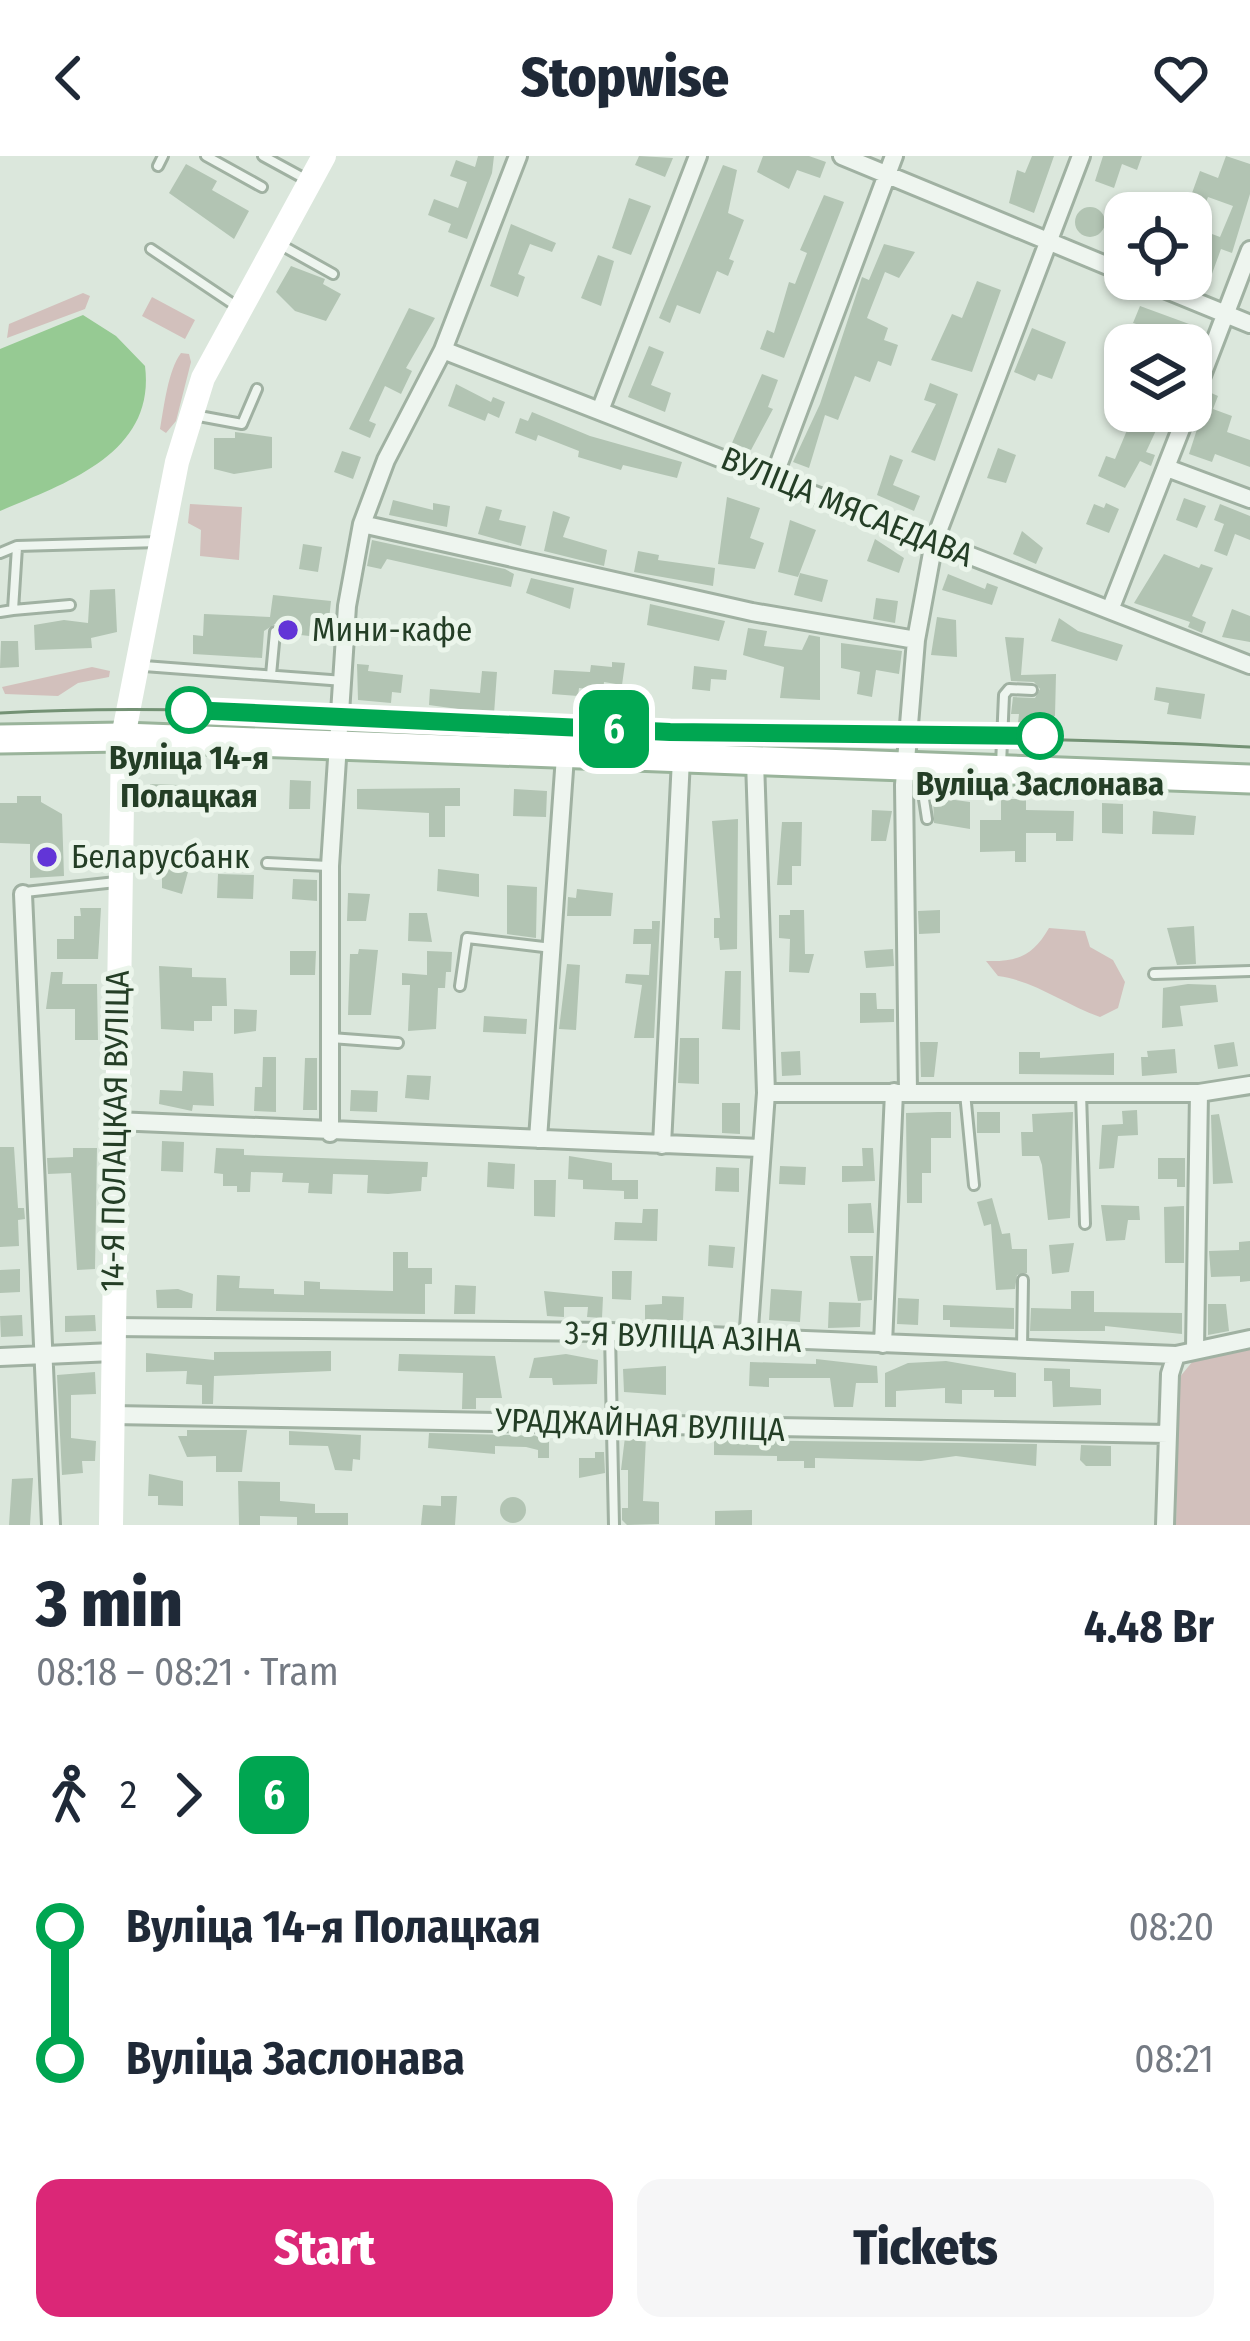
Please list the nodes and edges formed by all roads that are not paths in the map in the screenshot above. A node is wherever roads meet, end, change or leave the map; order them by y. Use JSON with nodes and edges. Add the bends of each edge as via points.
{"nodes":[{"id":1,"x":206,"y":156,"type":"edge"},
{"id":2,"x":263,"y":156,"type":"edge"},
{"id":3,"x":324,"y":156,"type":"edge"},
{"id":4,"x":518,"y":156,"type":"edge"},
{"id":5,"x":698,"y":156,"type":"edge"},
{"id":6,"x":842,"y":156,"type":"edge"},
{"id":7,"x":894,"y":156,"type":"edge"},
{"id":8,"x":1081,"y":156,"type":"edge"},
{"id":9,"x":886,"y":175,"type":"junction"},
{"id":10,"x":309,"y":181,"type":"junction"},
{"id":11,"x":262,"y":187,"type":"dead end"},
{"id":12,"x":1047,"y":240,"type":"junction"},
{"id":13,"x":274,"y":241,"type":"junction"},
{"id":14,"x":151,"y":249,"type":"dead end"},
{"id":15,"x":1250,"y":250,"type":"edge"},
{"id":16,"x":1104,"y":264,"type":"edge"},
{"id":17,"x":332,"y":274,"type":"dead end"},
{"id":18,"x":1190,"y":300,"type":"edge"},
{"id":19,"x":239,"y":308,"type":"junction"},
{"id":20,"x":1224,"y":314,"type":"junction"},
{"id":21,"x":1250,"y":324,"type":"edge"},
{"id":22,"x":1212,"y":347,"type":"edge"},
{"id":23,"x":443,"y":350,"type":"junction"},
{"id":24,"x":257,"y":389,"type":"dead end"},
{"id":25,"x":602,"y":408,"type":"junction"},
{"id":26,"x":191,"y":414,"type":"junction"},
{"id":27,"x":1181,"y":432,"type":"edge"},
{"id":28,"x":1168,"y":468,"type":"junction"},
{"id":29,"x":773,"y":479,"type":"junction"},
{"id":30,"x":1250,"y":499,"type":"edge"},
{"id":31,"x":362,"y":524,"type":"junction"},
{"id":32,"x":161,"y":542,"type":"junction"},
{"id":33,"x":934,"y":542,"type":"junction"},
{"id":34,"x":17,"y":546,"type":"junction"},
{"id":35,"x":0,"y":553,"type":"edge"},
{"id":36,"x":70,"y":605,"type":"dead end"},
{"id":37,"x":14,"y":610,"type":"junction"},
{"id":38,"x":1110,"y":610,"type":"junction"},
{"id":39,"x":0,"y":612,"type":"edge"},
{"id":40,"x":275,"y":632,"type":"dead end"},
{"id":41,"x":916,"y":640,"type":"junction"},
{"id":42,"x":136,"y":665,"type":"junction"},
{"id":43,"x":1250,"y":665,"type":"edge"},
{"id":44,"x":271,"y":675,"type":"junction"},
{"id":45,"x":345,"y":681,"type":"junction"},
{"id":46,"x":1031,"y":690,"type":"dead end"},
{"id":47,"x":122,"y":737,"type":"junction"},
{"id":48,"x":0,"y":739,"type":"edge"},
{"id":49,"x":341,"y":746,"type":"junction"},
{"id":50,"x":565,"y":756,"type":"junction"},
{"id":51,"x":681,"y":759,"type":"junction"},
{"id":52,"x":755,"y":761,"type":"junction"},
{"id":53,"x":913,"y":765,"type":"junction"},
{"id":54,"x":1001,"y":766,"type":"junction"},
{"id":55,"x":1250,"y":778,"type":"edge"},
{"id":56,"x":927,"y":819,"type":"dead end"},
{"id":57,"x":118,"y":854,"type":"junction"},
{"id":58,"x":214,"y":862,"type":"dead end"},
{"id":59,"x":267,"y":863,"type":"dead end"},
{"id":60,"x":330,"y":866,"type":"junction"},
{"id":61,"x":118,"y":882,"type":"junction"},
{"id":62,"x":23,"y":894,"type":"joint"},
{"id":63,"x":551,"y":947,"type":"junction"},
{"id":64,"x":1250,"y":971,"type":"edge"},
{"id":65,"x":1154,"y":974,"type":"dead end"},
{"id":66,"x":460,"y":986,"type":"dead end"},
{"id":67,"x":330,"y":1038,"type":"junction"},
{"id":68,"x":398,"y":1043,"type":"dead end"},
{"id":69,"x":1250,"y":1085,"type":"edge"},
{"id":70,"x":1081,"y":1091,"type":"junction"},
{"id":71,"x":901,"y":1092,"type":"junction"},
{"id":72,"x":964,"y":1092,"type":"junction"},
{"id":73,"x":766,"y":1093,"type":"junction"},
{"id":74,"x":1199,"y":1093,"type":"junction"},
{"id":75,"x":115,"y":1120,"type":"junction"},
{"id":76,"x":330,"y":1132,"type":"junction"},
{"id":77,"x":538,"y":1139,"type":"junction"},
{"id":78,"x":662,"y":1145,"type":"junction"},
{"id":79,"x":760,"y":1148,"type":"junction"},
{"id":80,"x":974,"y":1185,"type":"dead end"},
{"id":81,"x":1084,"y":1224,"type":"dead end"},
{"id":82,"x":1023,"y":1280,"type":"dead end"},
{"id":83,"x":610,"y":1332,"type":"junction"},
{"id":84,"x":1250,"y":1339,"type":"edge"},
{"id":85,"x":114,"y":1340,"type":"junction"},
{"id":86,"x":748,"y":1342,"type":"junction"},
{"id":87,"x":883,"y":1344,"type":"junction"},
{"id":88,"x":1195,"y":1349,"type":"junction"},
{"id":89,"x":1022,"y":1350,"type":"junction"},
{"id":90,"x":42,"y":1353,"type":"junction"},
{"id":91,"x":1175,"y":1355,"type":"junction"},
{"id":92,"x":0,"y":1357,"type":"edge"},
{"id":93,"x":112,"y":1415,"type":"junction"},
{"id":94,"x":615,"y":1423,"type":"junction"},
{"id":95,"x":1168,"y":1434,"type":"junction"},
{"id":96,"x":51,"y":1525,"type":"edge"},
{"id":97,"x":111,"y":1525,"type":"edge"},
{"id":98,"x":614,"y":1525,"type":"edge"},
{"id":99,"x":1165,"y":1525,"type":"edge"}],
"edges":[{"from":1,"to":11,"type":"lane"},
{"from":2,"to":10,"type":"lane"},
{"from":3,"to":10,"type":"main road","name":"14-Я ПОЛАЦКАЯ ВУЛІЦА"},
{"from":4,"to":23,"type":"street"},
{"from":5,"to":25,"type":"street"},
{"from":6,"to":9,"type":"street"},
{"from":7,"to":9,"type":"street"},
{"from":8,"to":12,"type":"street"},
{"from":9,"to":12,"type":"street"},
{"from":9,"to":29,"type":"street"},
{"from":10,"to":13,"type":"main road","name":"14-Я ПОЛАЦКАЯ ВУЛІЦА"},
{"from":12,"to":16,"type":"street"},
{"from":12,"to":33,"type":"street"},
{"from":13,"to":17,"type":"lane"},
{"from":13,"to":19,"type":"main road","name":"14-Я ПОЛАЦКАЯ ВУЛІЦА"},
{"from":14,"to":19,"type":"lane"},
{"from":15,"to":20,"type":"street"},
{"from":18,"to":20,"type":"street"},
{"from":19,"to":26,"type":"main road","name":"14-Я ПОЛАЦКАЯ ВУЛІЦА"},
{"from":20,"to":21,"type":"street"},
{"from":20,"to":22,"type":"street"},
{"from":23,"to":25,"type":"street","name":"ВУЛІЦА МЯСАЕДАВА"},
{"from":23,"to":31,"type":"street"},
{"from":24,"to":26,"type":"lane","via":[[242,424]]},
{"from":25,"to":29,"type":"street","name":"ВУЛІЦА МЯСАЕДАВА"},
{"from":26,"to":32,"type":"main road","name":"14-Я ПОЛАЦКАЯ ВУЛІЦА"},
{"from":27,"to":28,"type":"street"},
{"from":28,"to":30,"type":"street"},
{"from":28,"to":38,"type":"street"},
{"from":29,"to":33,"type":"street","name":"ВУЛІЦА МЯСАЕДАВА"},
{"from":31,"to":41,"type":"street","via":[[752,612]]},
{"from":31,"to":45,"type":"street","via":[[347,606]]},
{"from":32,"to":34,"type":"lane"},
{"from":32,"to":42,"type":"main road","name":"14-Я ПОЛАЦКАЯ ВУЛІЦА"},
{"from":33,"to":38,"type":"street","name":"ВУЛІЦА МЯСАЕДАВА"},
{"from":33,"to":41,"type":"street"},
{"from":34,"to":35,"type":"lane"},
{"from":34,"to":37,"type":"lane"},
{"from":36,"to":37,"type":"lane"},
{"from":37,"to":39,"type":"lane"},
{"from":38,"to":43,"type":"street","name":"ВУЛІЦА МЯСАЕДАВА"},
{"from":40,"to":44,"type":"lane"},
{"from":41,"to":53,"type":"street"},
{"from":42,"to":44,"type":"lane"},
{"from":42,"to":47,"type":"main road","name":"14-Я ПОЛАЦКАЯ ВУЛІЦА"},
{"from":44,"to":45,"type":"lane"},
{"from":45,"to":49,"type":"street"},
{"from":46,"to":54,"type":"lane","via":[[1004,695]]},
{"from":47,"to":48,"type":"main road"},
{"from":47,"to":49,"type":"main road"},
{"from":47,"to":57,"type":"main road","name":"14-Я ПОЛАЦКАЯ ВУЛІЦА"},
{"from":49,"to":50,"type":"main road"},
{"from":49,"to":60,"type":"street"},
{"from":50,"to":51,"type":"main road"},
{"from":50,"to":63,"type":"street"},
{"from":51,"to":52,"type":"main road"},
{"from":51,"to":78,"type":"street"},
{"from":52,"to":53,"type":"main road"},
{"from":52,"to":73,"type":"street"},
{"from":53,"to":54,"type":"main road"},
{"from":53,"to":56,"type":"lane"},
{"from":53,"to":71,"type":"street"},
{"from":54,"to":55,"type":"main road"},
{"from":57,"to":58,"type":"lane"},
{"from":57,"to":61,"type":"main road","name":"14-Я ПОЛАЦКАЯ ВУЛІЦА"},
{"from":59,"to":60,"type":"lane"},
{"from":60,"to":67,"type":"street"},
{"from":61,"to":62,"type":"lane"},
{"from":61,"to":75,"type":"main road","name":"14-Я ПОЛАЦКАЯ ВУЛІЦА"},
{"from":62,"to":90,"type":"street"},
{"from":63,"to":66,"type":"lane","via":[[467,938]]},
{"from":63,"to":77,"type":"street"},
{"from":64,"to":65,"type":"lane"},
{"from":67,"to":68,"type":"lane"},
{"from":67,"to":76,"type":"street"},
{"from":69,"to":74,"type":"street"},
{"from":70,"to":72,"type":"street"},
{"from":70,"to":74,"type":"street"},
{"from":70,"to":81,"type":"lane"},
{"from":71,"to":72,"type":"street"},
{"from":71,"to":73,"type":"street"},
{"from":71,"to":87,"type":"street"},
{"from":72,"to":80,"type":"lane"},
{"from":73,"to":79,"type":"street"},
{"from":74,"to":88,"type":"street"},
{"from":75,"to":76,"type":"street"},
{"from":75,"to":85,"type":"main road","name":"14-Я ПОЛАЦКАЯ ВУЛІЦА"},
{"from":76,"to":77,"type":"street"},
{"from":77,"to":78,"type":"street"},
{"from":78,"to":79,"type":"street"},
{"from":79,"to":86,"type":"street"},
{"from":82,"to":89,"type":"lane"},
{"from":83,"to":85,"type":"street","name":"3-Я ВУЛІЦА АЗІНА"},
{"from":83,"to":86,"type":"street","name":"3-Я ВУЛІЦА АЗІНА"},
{"from":83,"to":94,"type":"lane"},
{"from":84,"to":88,"type":"street","name":"3-Я ВУЛІЦА АЗІНА"},
{"from":85,"to":90,"type":"street","name":"3-Я ВУЛІЦА АЗІНА"},
{"from":85,"to":93,"type":"main road","name":"14-Я ПОЛАЦКАЯ ВУЛІЦА"},
{"from":86,"to":87,"type":"street","name":"3-Я ВУЛІЦА АЗІНА"},
{"from":87,"to":89,"type":"street","name":"3-Я ВУЛІЦА АЗІНА"},
{"from":88,"to":91,"type":"street","name":"3-Я ВУЛІЦА АЗІНА"},
{"from":89,"to":91,"type":"street","name":"3-Я ВУЛІЦА АЗІНА"},
{"from":90,"to":92,"type":"street","name":"3-Я ВУЛІЦА АЗІНА"},
{"from":90,"to":96,"type":"street"},
{"from":91,"to":95,"type":"street"},
{"from":93,"to":94,"type":"street","name":"УРАДЖАЙНАЯ ВУЛІЦА"},
{"from":93,"to":97,"type":"main road","name":"14-Я ПОЛАЦКАЯ ВУЛІЦА"},
{"from":94,"to":95,"type":"street","name":"УРАДЖАЙНАЯ ВУЛІЦА"},
{"from":94,"to":98,"type":"lane"},
{"from":95,"to":99,"type":"street"}]}
